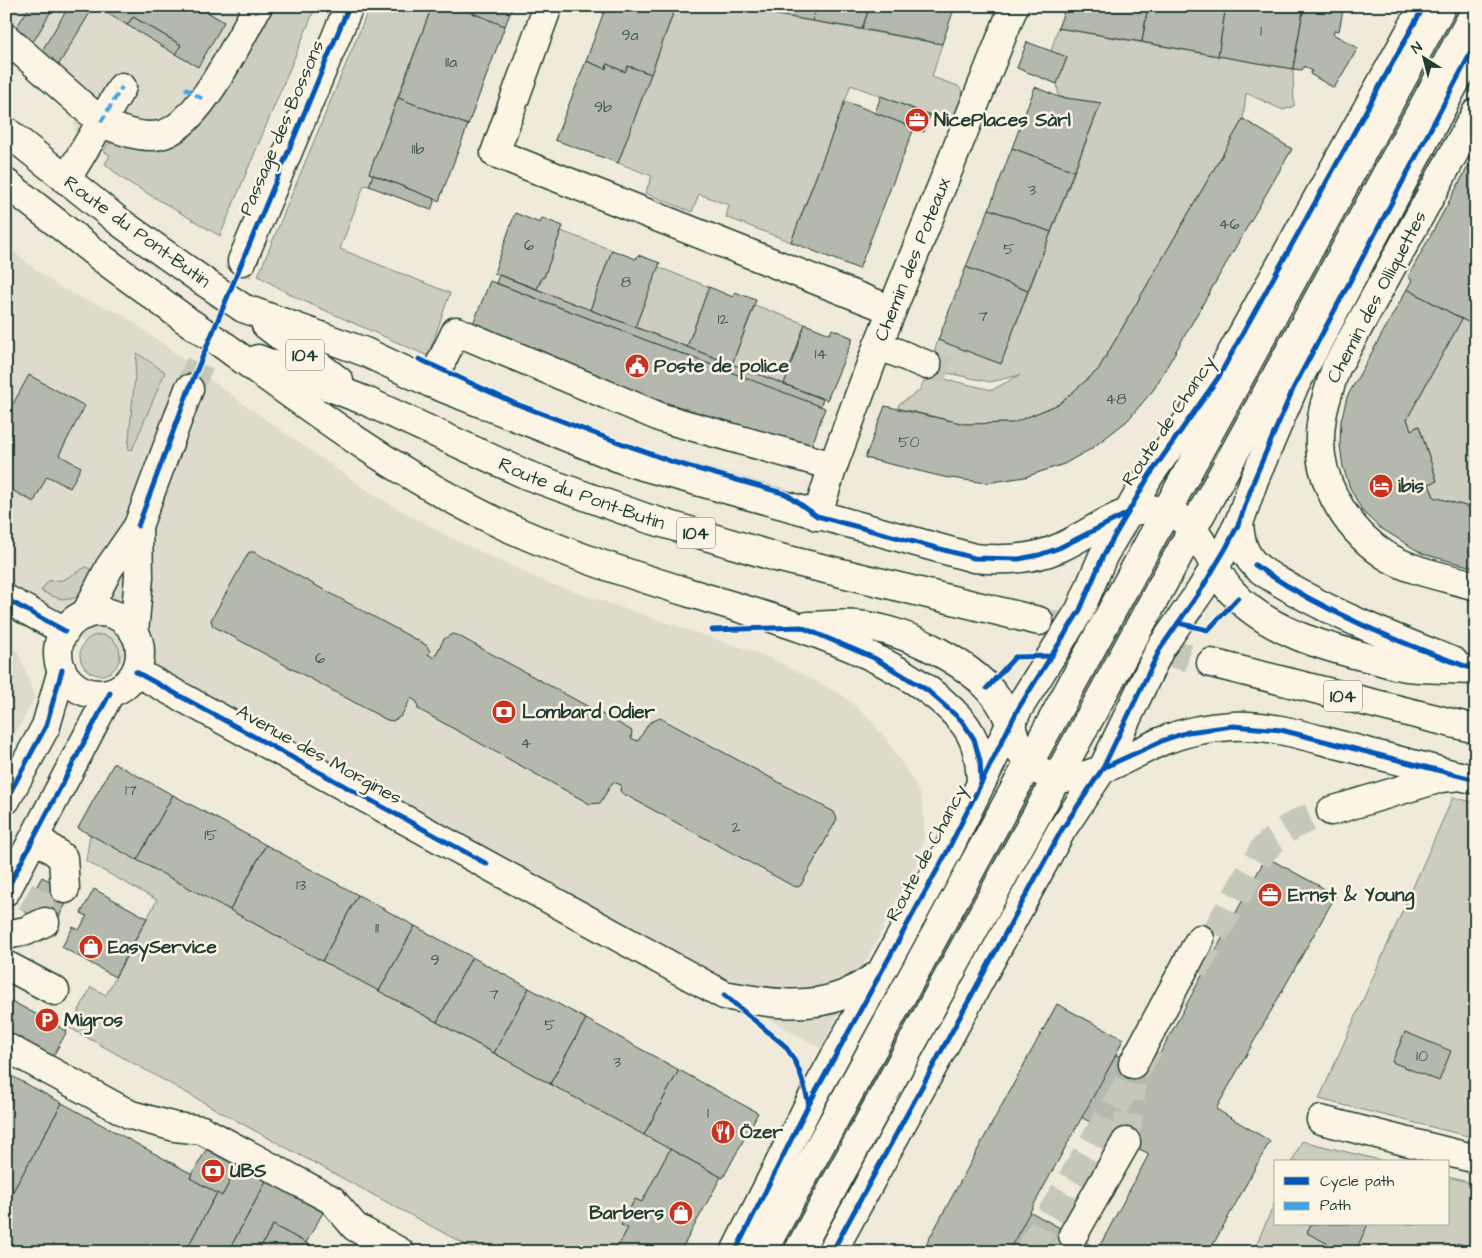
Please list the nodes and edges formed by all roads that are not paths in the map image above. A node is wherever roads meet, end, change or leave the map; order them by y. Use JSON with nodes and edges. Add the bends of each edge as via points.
{"nodes":[{"id":1,"x":258,"y":6,"type":"edge"},
{"id":2,"x":349,"y":6,"type":"edge"},
{"id":3,"x":548,"y":6,"type":"edge"},
{"id":4,"x":1014,"y":6,"type":"edge"},
{"id":5,"x":1424,"y":6,"type":"edge"},
{"id":6,"x":1442,"y":6,"type":"edge"},
{"id":7,"x":1476,"y":10,"type":"edge"},
{"id":8,"x":6,"y":38,"type":"edge"},
{"id":9,"x":1476,"y":43,"type":"edge"},
{"id":10,"x":122,"y":86,"type":"dead end"},
{"id":11,"x":1476,"y":112,"type":"edge"},
{"id":12,"x":101,"y":122,"type":"junction"},
{"id":13,"x":6,"y":132,"type":"edge"},
{"id":14,"x":66,"y":180,"type":"junction"},
{"id":15,"x":6,"y":183,"type":"edge"},
{"id":16,"x":242,"y":261,"type":"tunnel mouth"},
{"id":17,"x":243,"y":308,"type":"junction"},
{"id":18,"x":892,"y":310,"type":"junction"},
{"id":19,"x":878,"y":345,"type":"junction"},
{"id":20,"x":226,"y":347,"type":"junction"},
{"id":21,"x":927,"y":365,"type":"tunnel mouth"},
{"id":22,"x":431,"y":383,"type":"junction"},
{"id":23,"x":189,"y":389,"type":"tunnel mouth"},
{"id":24,"x":366,"y":401,"type":"junction"},
{"id":25,"x":833,"y":466,"type":"junction"},
{"id":26,"x":1166,"y":511,"type":"junction"},
{"id":27,"x":1128,"y":513,"type":"junction"},
{"id":28,"x":817,"y":516,"type":"junction"},
{"id":29,"x":1239,"y":523,"type":"junction"},
{"id":30,"x":138,"y":526,"type":"junction"},
{"id":31,"x":1194,"y":529,"type":"junction"},
{"id":32,"x":1220,"y":558,"type":"junction"},
{"id":33,"x":1255,"y":565,"type":"junction"},
{"id":34,"x":1476,"y":586,"type":"edge"},
{"id":35,"x":6,"y":600,"type":"edge"},
{"id":36,"x":1039,"y":621,"type":"tunnel mouth"},
{"id":37,"x":75,"y":623,"type":"junction"},
{"id":38,"x":801,"y":627,"type":"junction"},
{"id":39,"x":134,"y":632,"type":"junction"},
{"id":40,"x":1211,"y":663,"type":"tunnel mouth"},
{"id":41,"x":62,"y":670,"type":"junction"},
{"id":42,"x":1475,"y":670,"type":"edge"},
{"id":43,"x":136,"y":672,"type":"junction"},
{"id":44,"x":110,"y":693,"type":"junction"},
{"id":45,"x":949,"y":707,"type":"junction"},
{"id":46,"x":1476,"y":729,"type":"edge"},
{"id":47,"x":1005,"y":735,"type":"junction"},
{"id":48,"x":1029,"y":763,"type":"junction"},
{"id":49,"x":1103,"y":768,"type":"junction"},
{"id":50,"x":1058,"y":777,"type":"junction"},
{"id":51,"x":1468,"y":778,"type":"edge"},
{"id":52,"x":981,"y":783,"type":"junction"},
{"id":53,"x":6,"y":800,"type":"edge"},
{"id":54,"x":1331,"y":811,"type":"tunnel mouth"},
{"id":55,"x":36,"y":837,"type":"junction"},
{"id":56,"x":57,"y":885,"type":"tunnel mouth"},
{"id":57,"x":6,"y":891,"type":"edge"},
{"id":58,"x":1200,"y":940,"type":"tunnel mouth"},
{"id":59,"x":6,"y":965,"type":"edge"},
{"id":60,"x":880,"y":974,"type":"junction"},
{"id":61,"x":55,"y":991,"type":"dead end"},
{"id":62,"x":6,"y":1047,"type":"edge"},
{"id":63,"x":1133,"y":1064,"type":"tunnel mouth"},
{"id":64,"x":1322,"y":1120,"type":"dead end"},
{"id":65,"x":1126,"y":1142,"type":"tunnel mouth"},
{"id":66,"x":1476,"y":1159,"type":"edge"},
{"id":67,"x":1073,"y":1235,"type":"tunnel mouth"},
{"id":68,"x":400,"y":1252,"type":"edge"},
{"id":69,"x":735,"y":1252,"type":"edge"},
{"id":70,"x":762,"y":1252,"type":"edge"},
{"id":71,"x":798,"y":1252,"type":"edge"},
{"id":72,"x":832,"y":1252,"type":"edge"}],
"edges":[{"from":1,"to":12,"type":"main road","via":[[194,94],[182,125],[161,135],[138,135]]},
{"from":2,"to":16,"type":"main road","name":"Passage des Bossons"},
{"from":3,"to":18,"type":"main road","via":[[495,153]]},
{"from":4,"to":18,"type":"main road","name":"Chemin des Poteaux"},
{"from":5,"to":27,"type":"main road","name":"Route de Chancy","via":[[1218,378],[1154,468]]},
{"from":6,"to":26,"type":"main road"},
{"from":7,"to":31,"type":"main road"},
{"from":8,"to":12,"type":"main road"},
{"from":9,"to":29,"type":"main road","via":[[1293,389]]},
{"from":10,"to":12,"type":"main road"},
{"from":11,"to":34,"type":"main road","name":"Chemin des Olliquettes","via":[[1336,368],[1320,425],[1321,449],[1332,495],[1340,511],[1358,532],[1386,556],[1401,563]]},
{"from":12,"to":14,"type":"main road"},
{"from":13,"to":14,"type":"main road","name":"Route du Pont-Butin","number":"104"},
{"from":14,"to":17,"type":"main road","name":"Route du Pont-Butin","number":"104","bridge":true},
{"from":15,"to":20,"type":"main road","name":"Route du Pont-Butin","number":"104","bridge":true,"via":[[103,259]]},
{"from":17,"to":22,"type":"main road","via":[[365,352]]},
{"from":17,"to":24,"type":"main road","name":"Route du Pont-Butin","number":"104"},
{"from":18,"to":19,"type":"main road","name":"Chemin des Poteaux"},
{"from":19,"to":21,"type":"main road"},
{"from":19,"to":25,"type":"main road","name":"Chemin des Poteaux"},
{"from":20,"to":24,"type":"main road","name":"Route du Pont-Butin","number":"104"},
{"from":20,"to":38,"type":"main road","via":[[345,435],[421,483],[504,525],[603,566]]},
{"from":22,"to":25,"type":"main road","via":[[456,331],[662,418]]},
{"from":22,"to":28,"type":"main road","via":[[632,464]]},
{"from":23,"to":30,"type":"main road"},
{"from":24,"to":36,"type":"main road","name":"Route du Pont-Butin","number":"104","via":[[528,475],[646,518],[776,557]]},
{"from":25,"to":28,"type":"main road","name":"Chemin des Poteaux"},
{"from":26,"to":27,"type":"main road","name":"Route de Chancy"},
{"from":26,"to":31,"type":"main road"},
{"from":26,"to":48,"type":"main road"},
{"from":27,"to":28,"type":"main road","via":[[1059,548],[1019,559],[994,560],[974,558]]},
{"from":27,"to":47,"type":"main road","name":"Route de Chancy","via":[[1103,556],[1080,610]]},
{"from":29,"to":32,"type":"main road"},
{"from":29,"to":33,"type":"main road","via":[[1245,552]]},
{"from":30,"to":37,"type":"main road"},
{"from":30,"to":39,"type":"main road","via":[[139,576]]},
{"from":31,"to":32,"type":"main road","via":[[1206,548]]},
{"from":31,"to":50,"type":"main road"},
{"from":32,"to":33,"type":"main road"},
{"from":32,"to":42,"type":"main road","via":[[1233,594],[1277,626],[1344,652],[1405,667]]},
{"from":32,"to":49,"type":"main road","via":[[1160,649]]},
{"from":33,"to":42,"type":"main road","via":[[1345,616]]},
{"from":35,"to":37,"type":"main road"},
{"from":37,"to":39,"type":"main road","via":[[102,612],[125,621]]},
{"from":37,"to":41,"type":"main road","via":[[60,644],[58,657]]},
{"from":38,"to":45,"type":"main road","via":[[874,658]]},
{"from":38,"to":47,"type":"main road","via":[[857,625],[908,638],[930,648],[987,688],[1002,706]]},
{"from":39,"to":43,"type":"main road","via":[[140,651]]},
{"from":40,"to":46,"type":"main road","number":"104"},
{"from":41,"to":44,"type":"main road","via":[[70,682],[82,690]]},
{"from":41,"to":53,"type":"main road","via":[[46,726]]},
{"from":43,"to":44,"type":"main road","via":[[125,685]]},
{"from":43,"to":60,"type":"main road","name":"Avenue des Morgines","via":[[724,995],[767,1003],[810,1003],[843,995]]},
{"from":44,"to":55,"type":"main road"},
{"from":45,"to":47,"type":"main road"},
{"from":45,"to":52,"type":"main road","via":[[974,739]]},
{"from":47,"to":48,"type":"main road"},
{"from":47,"to":52,"type":"main road","name":"Route de Chancy"},
{"from":48,"to":50,"type":"main road"},
{"from":48,"to":70,"type":"main road"},
{"from":49,"to":50,"type":"main road","via":[[1079,776]]},
{"from":49,"to":51,"type":"main road","via":[[1188,732],[1233,726],[1281,730]]},
{"from":49,"to":72,"type":"main road","via":[[1061,831]]},
{"from":50,"to":71,"type":"main road"},
{"from":51,"to":54,"type":"main road","via":[[1441,778]]},
{"from":52,"to":60,"type":"main road","name":"Route de Chancy"},
{"from":55,"to":56,"type":"main road","via":[[63,858]]},
{"from":55,"to":57,"type":"main road"},
{"from":58,"to":63,"type":"main road"},
{"from":59,"to":61,"type":"main road"},
{"from":60,"to":69,"type":"main road","name":"Route de Chancy","via":[[803,1116]]},
{"from":62,"to":68,"type":"main road","via":[[130,1115],[175,1127],[202,1130],[332,1200],[355,1227]]},
{"from":64,"to":66,"type":"main road"},
{"from":65,"to":67,"type":"main road"}]}
